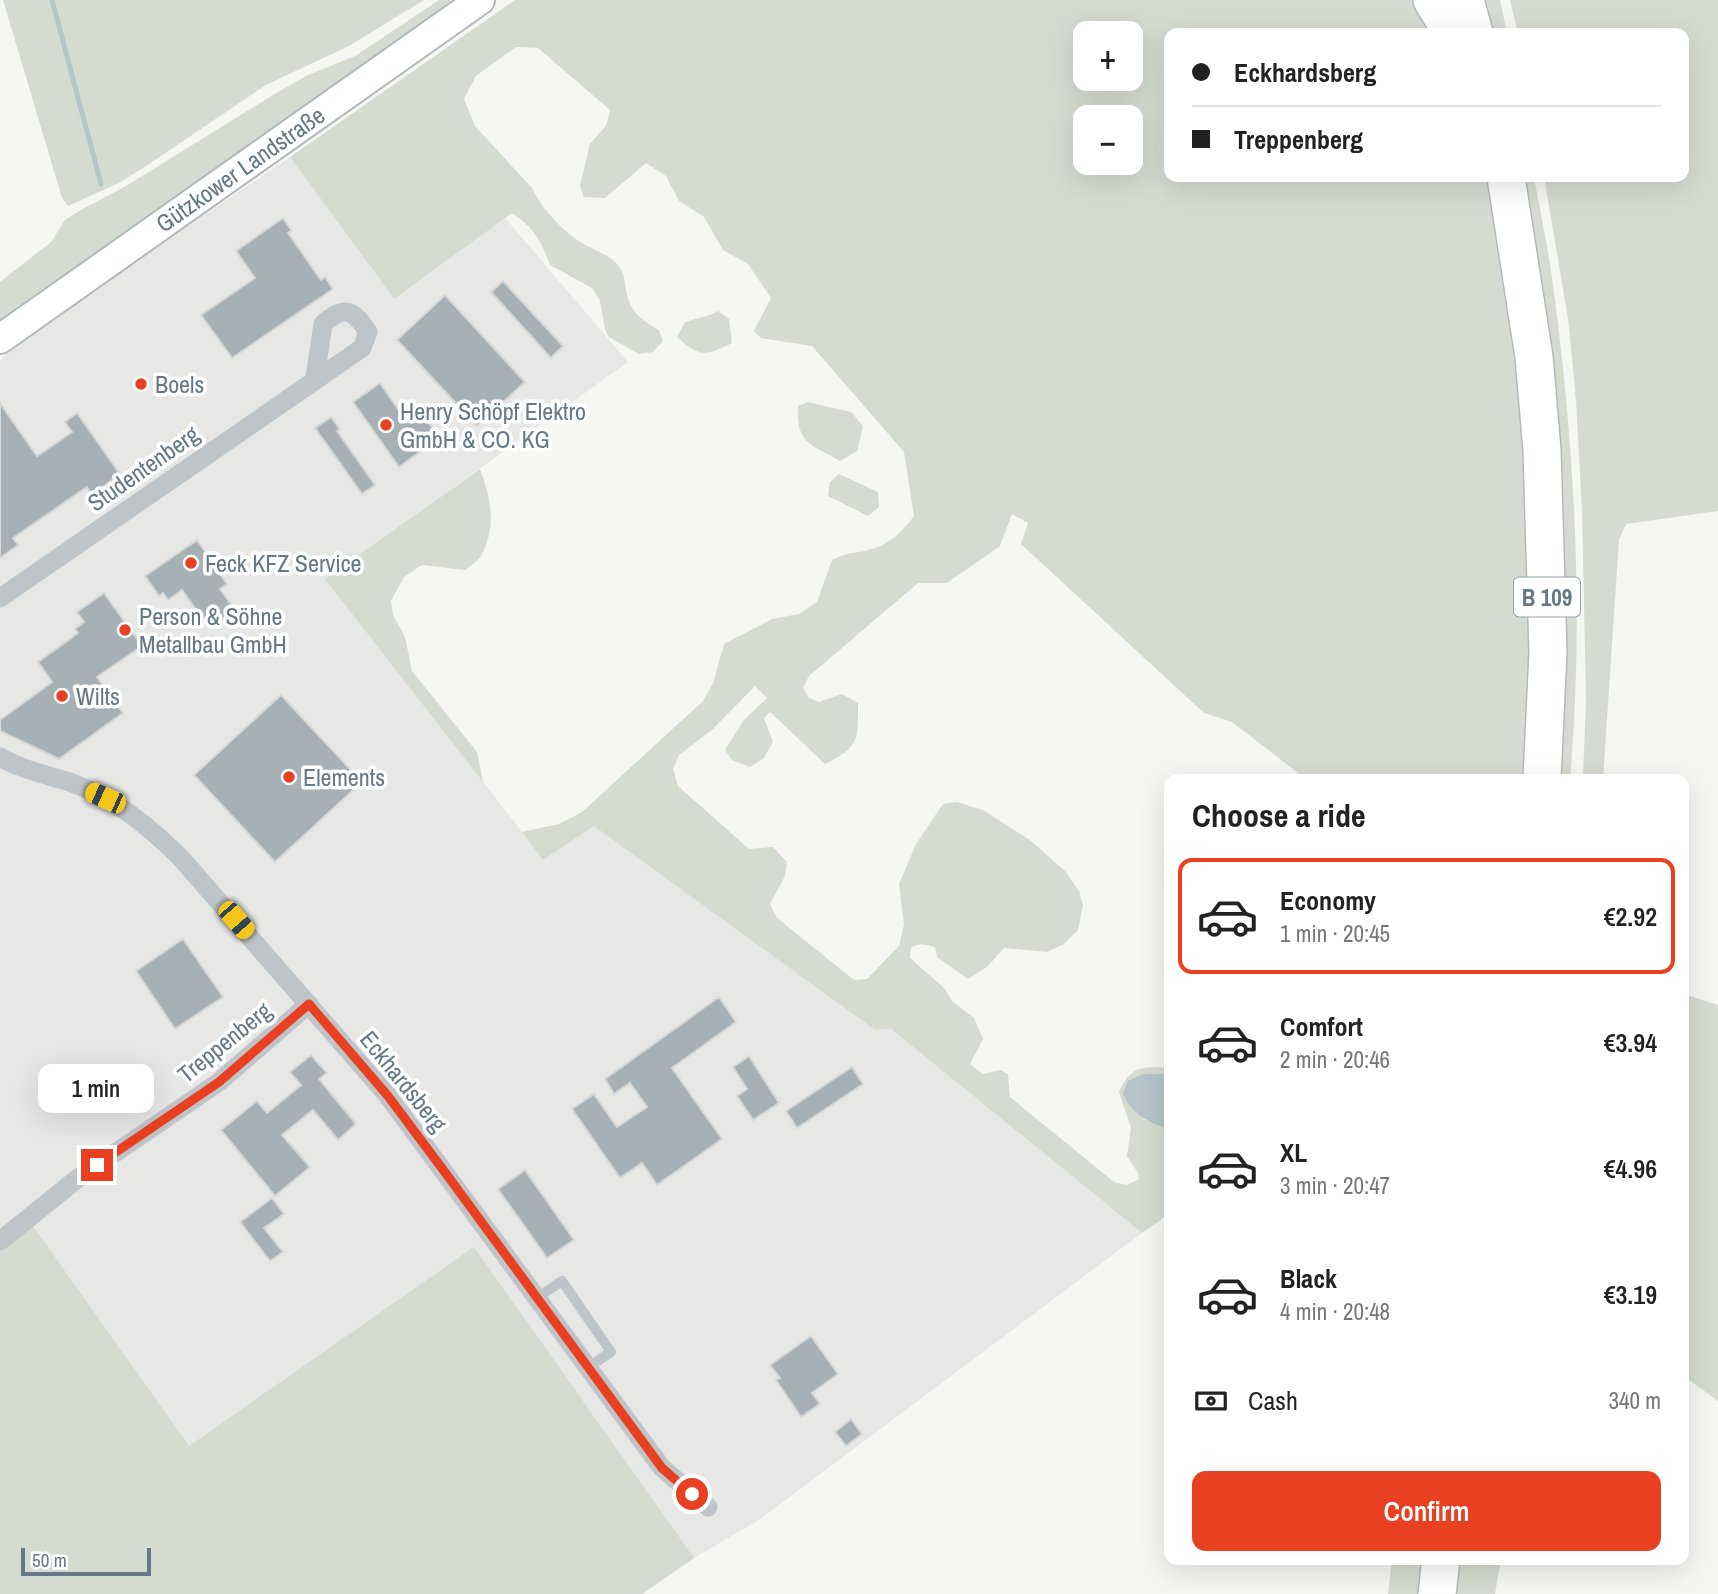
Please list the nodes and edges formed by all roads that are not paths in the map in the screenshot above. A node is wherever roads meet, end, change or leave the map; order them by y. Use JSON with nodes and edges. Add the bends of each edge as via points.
{"nodes":[{"id":1,"x":480,"y":0,"type":"edge"},
{"id":2,"x":1432,"y":0,"type":"edge"},
{"id":3,"x":1465,"y":0,"type":"edge"},
{"id":4,"x":1449,"y":28,"type":"edge"},
{"id":5,"x":1473,"y":28,"type":"edge"},
{"id":6,"x":1507,"y":182,"type":"edge"},
{"id":7,"x":0,"y":339,"type":"edge"},
{"id":8,"x":315,"y":378,"type":"dead end"},
{"id":9,"x":0,"y":598,"type":"edge"},
{"id":10,"x":0,"y":757,"type":"edge"},
{"id":11,"x":1542,"y":774,"type":"edge"},
{"id":12,"x":309,"y":1004,"type":"junction"},
{"id":13,"x":0,"y":1241,"type":"edge"},
{"id":14,"x":537,"y":1298,"type":"junction"},
{"id":15,"x":587,"y":1368,"type":"junction"},
{"id":16,"x":708,"y":1507,"type":"dead end"},
{"id":17,"x":1440,"y":1565,"type":"edge"},
{"id":18,"x":1437,"y":1594,"type":"edge"}],
"edges":[{"from":1,"to":7,"type":"main road","name":"Gützkower Landstraße"},
{"from":2,"to":4,"type":"highway"},
{"from":3,"to":5,"type":"highway"},
{"from":6,"to":11,"type":"highway","number":"B 109","via":[[1534,357],[1542,450],[1548,652]]},
{"from":8,"to":9,"type":"street","name":"Studentenberg"},
{"from":10,"to":12,"type":"street","name":"Eckhardsberg","via":[[105,798],[156,833]]},
{"from":12,"to":13,"type":"street","name":"Treppenberg","via":[[219,1082],[77,1179]]},
{"from":12,"to":14,"type":"street","name":"Eckhardsberg","via":[[388,1096]]},
{"from":14,"to":15,"type":"street","name":"Eckhardsberg"},
{"from":14,"to":15,"type":"lane","via":[[562,1281],[611,1352]]},
{"from":15,"to":16,"type":"street","name":"Eckhardsberg","via":[[662,1468]]},
{"from":17,"to":18,"type":"highway"}]}
